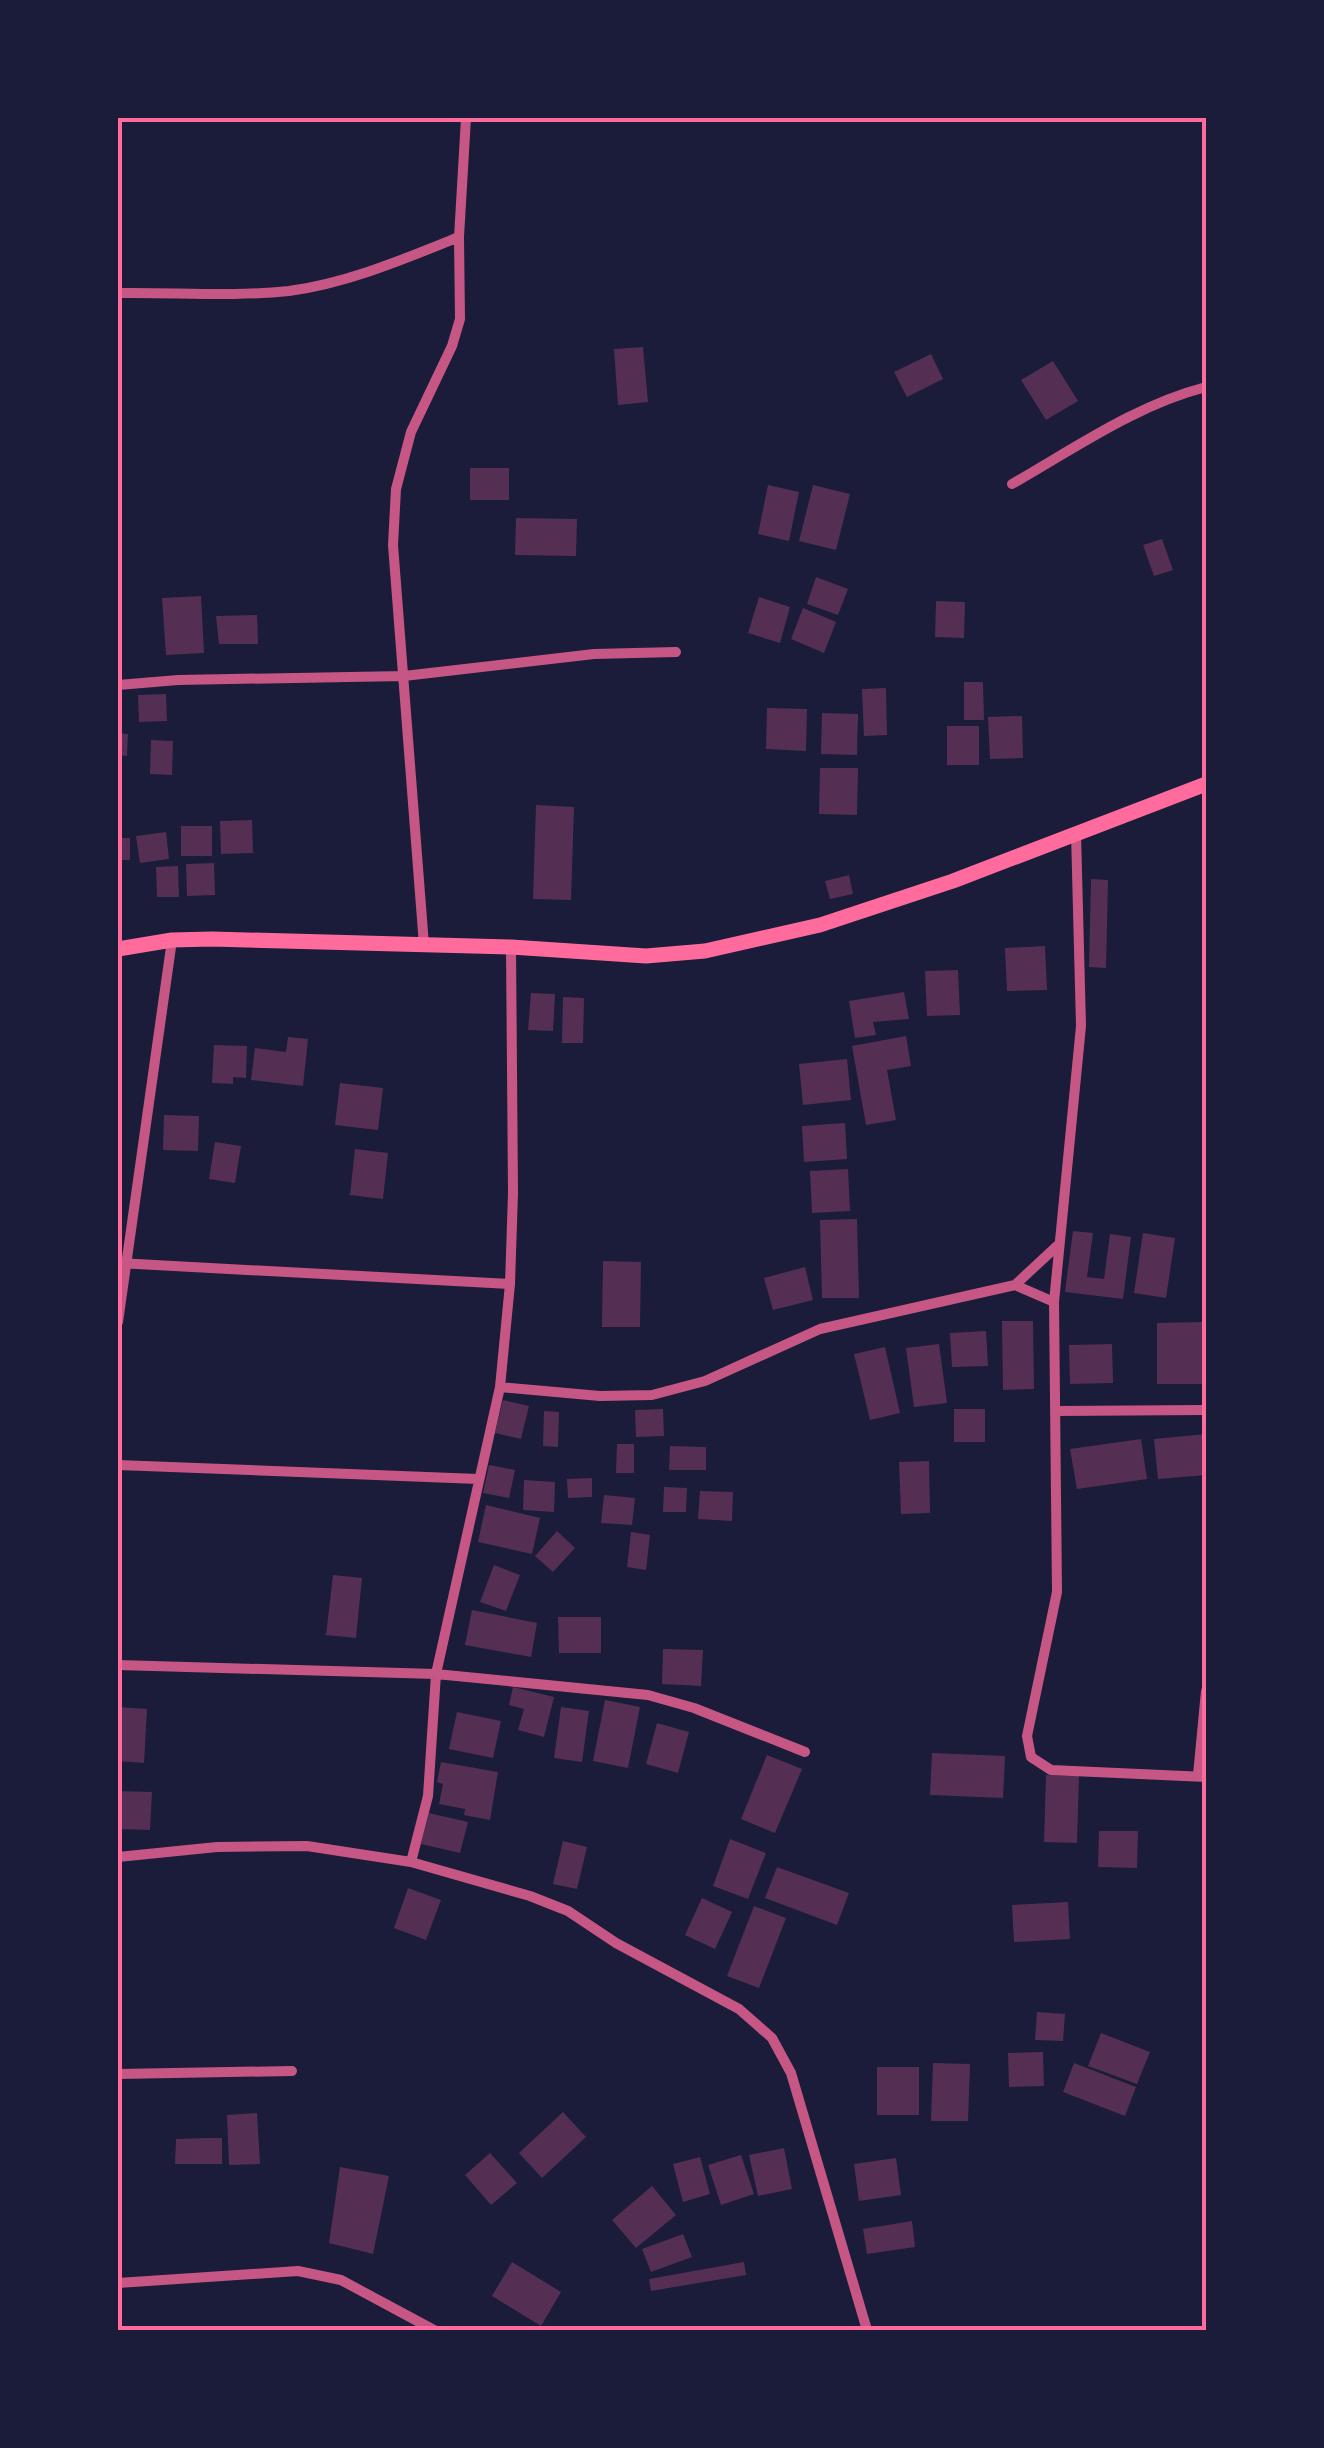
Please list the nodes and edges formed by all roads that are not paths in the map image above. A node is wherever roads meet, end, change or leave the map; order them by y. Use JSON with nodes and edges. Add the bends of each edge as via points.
{"nodes":[{"id":1,"x":466,"y":118,"type":"edge"},
{"id":2,"x":459,"y":237,"type":"junction"},
{"id":3,"x":118,"y":292,"type":"edge"},
{"id":4,"x":1206,"y":387,"type":"edge"},
{"id":5,"x":1012,"y":484,"type":"dead end"},
{"id":6,"x":676,"y":652,"type":"dead end"},
{"id":7,"x":404,"y":676,"type":"junction"},
{"id":8,"x":118,"y":686,"type":"edge"},
{"id":9,"x":1206,"y":784,"type":"edge"},
{"id":10,"x":1076,"y":832,"type":"junction"},
{"id":11,"x":172,"y":940,"type":"junction"},
{"id":12,"x":424,"y":945,"type":"junction"},
{"id":13,"x":511,"y":947,"type":"junction"},
{"id":14,"x":118,"y":949,"type":"edge"},
{"id":15,"x":1057,"y":1246,"type":"junction"},
{"id":16,"x":122,"y":1263,"type":"edge"},
{"id":17,"x":510,"y":1284,"type":"junction"},
{"id":18,"x":1014,"y":1285,"type":"junction"},
{"id":19,"x":1054,"y":1302,"type":"junction"},
{"id":20,"x":118,"y":1322,"type":"edge"},
{"id":21,"x":500,"y":1387,"type":"junction"},
{"id":22,"x":1055,"y":1410,"type":"junction"},
{"id":23,"x":1206,"y":1410,"type":"edge"},
{"id":24,"x":118,"y":1465,"type":"edge"},
{"id":25,"x":478,"y":1480,"type":"junction"},
{"id":26,"x":118,"y":1665,"type":"edge"},
{"id":27,"x":436,"y":1674,"type":"junction"},
{"id":28,"x":1206,"y":1692,"type":"edge"},
{"id":29,"x":804,"y":1752,"type":"dead end"},
{"id":30,"x":1202,"y":1776,"type":"edge"},
{"id":31,"x":118,"y":1857,"type":"edge"},
{"id":32,"x":411,"y":1862,"type":"junction"},
{"id":33,"x":292,"y":2071,"type":"dead end"},
{"id":34,"x":118,"y":2074,"type":"edge"},
{"id":35,"x":118,"y":2282,"type":"edge"},
{"id":36,"x":434,"y":2330,"type":"edge"},
{"id":37,"x":867,"y":2330,"type":"edge"}],
"edges":[{"from":1,"to":2,"type":"street"},
{"from":2,"to":3,"type":"street","via":[[344,279],[290,290]]},
{"from":2,"to":7,"type":"street","via":[[460,320],[411,432],[396,489],[392,545]]},
{"from":4,"to":5,"type":"street","via":[[1141,410]]},
{"from":6,"to":7,"type":"street","via":[[594,654]]},
{"from":7,"to":8,"type":"street"},
{"from":7,"to":12,"type":"street"},
{"from":9,"to":10,"type":"main road"},
{"from":10,"to":13,"type":"main road","via":[[820,925],[705,951],[646,956]]},
{"from":10,"to":15,"type":"street","via":[[1081,1026]]},
{"from":11,"to":12,"type":"main road"},
{"from":11,"to":14,"type":"main road"},
{"from":11,"to":16,"type":"street"},
{"from":12,"to":13,"type":"main road"},
{"from":13,"to":17,"type":"street"},
{"from":15,"to":18,"type":"street"},
{"from":15,"to":19,"type":"street"},
{"from":16,"to":17,"type":"street"},
{"from":16,"to":20,"type":"street"},
{"from":17,"to":21,"type":"street"},
{"from":18,"to":19,"type":"street"},
{"from":18,"to":21,"type":"street","via":[[820,1329],[705,1381],[652,1395]]},
{"from":19,"to":22,"type":"street"},
{"from":21,"to":25,"type":"street"},
{"from":22,"to":23,"type":"street"},
{"from":22,"to":30,"type":"street","via":[[1057,1592],[1028,1736],[1031,1757],[1051,1770]]},
{"from":24,"to":25,"type":"street"},
{"from":25,"to":27,"type":"street"},
{"from":26,"to":27,"type":"street"},
{"from":27,"to":29,"type":"street","via":[[648,1695]]},
{"from":27,"to":32,"type":"street","via":[[428,1796]]},
{"from":28,"to":30,"type":"street"},
{"from":31,"to":32,"type":"street","via":[[307,1846]]},
{"from":32,"to":37,"type":"street","via":[[568,1911],[739,2009],[772,2038],[791,2072]]},
{"from":33,"to":34,"type":"street"},
{"from":35,"to":36,"type":"street","via":[[298,2271],[341,2280]]}]}
